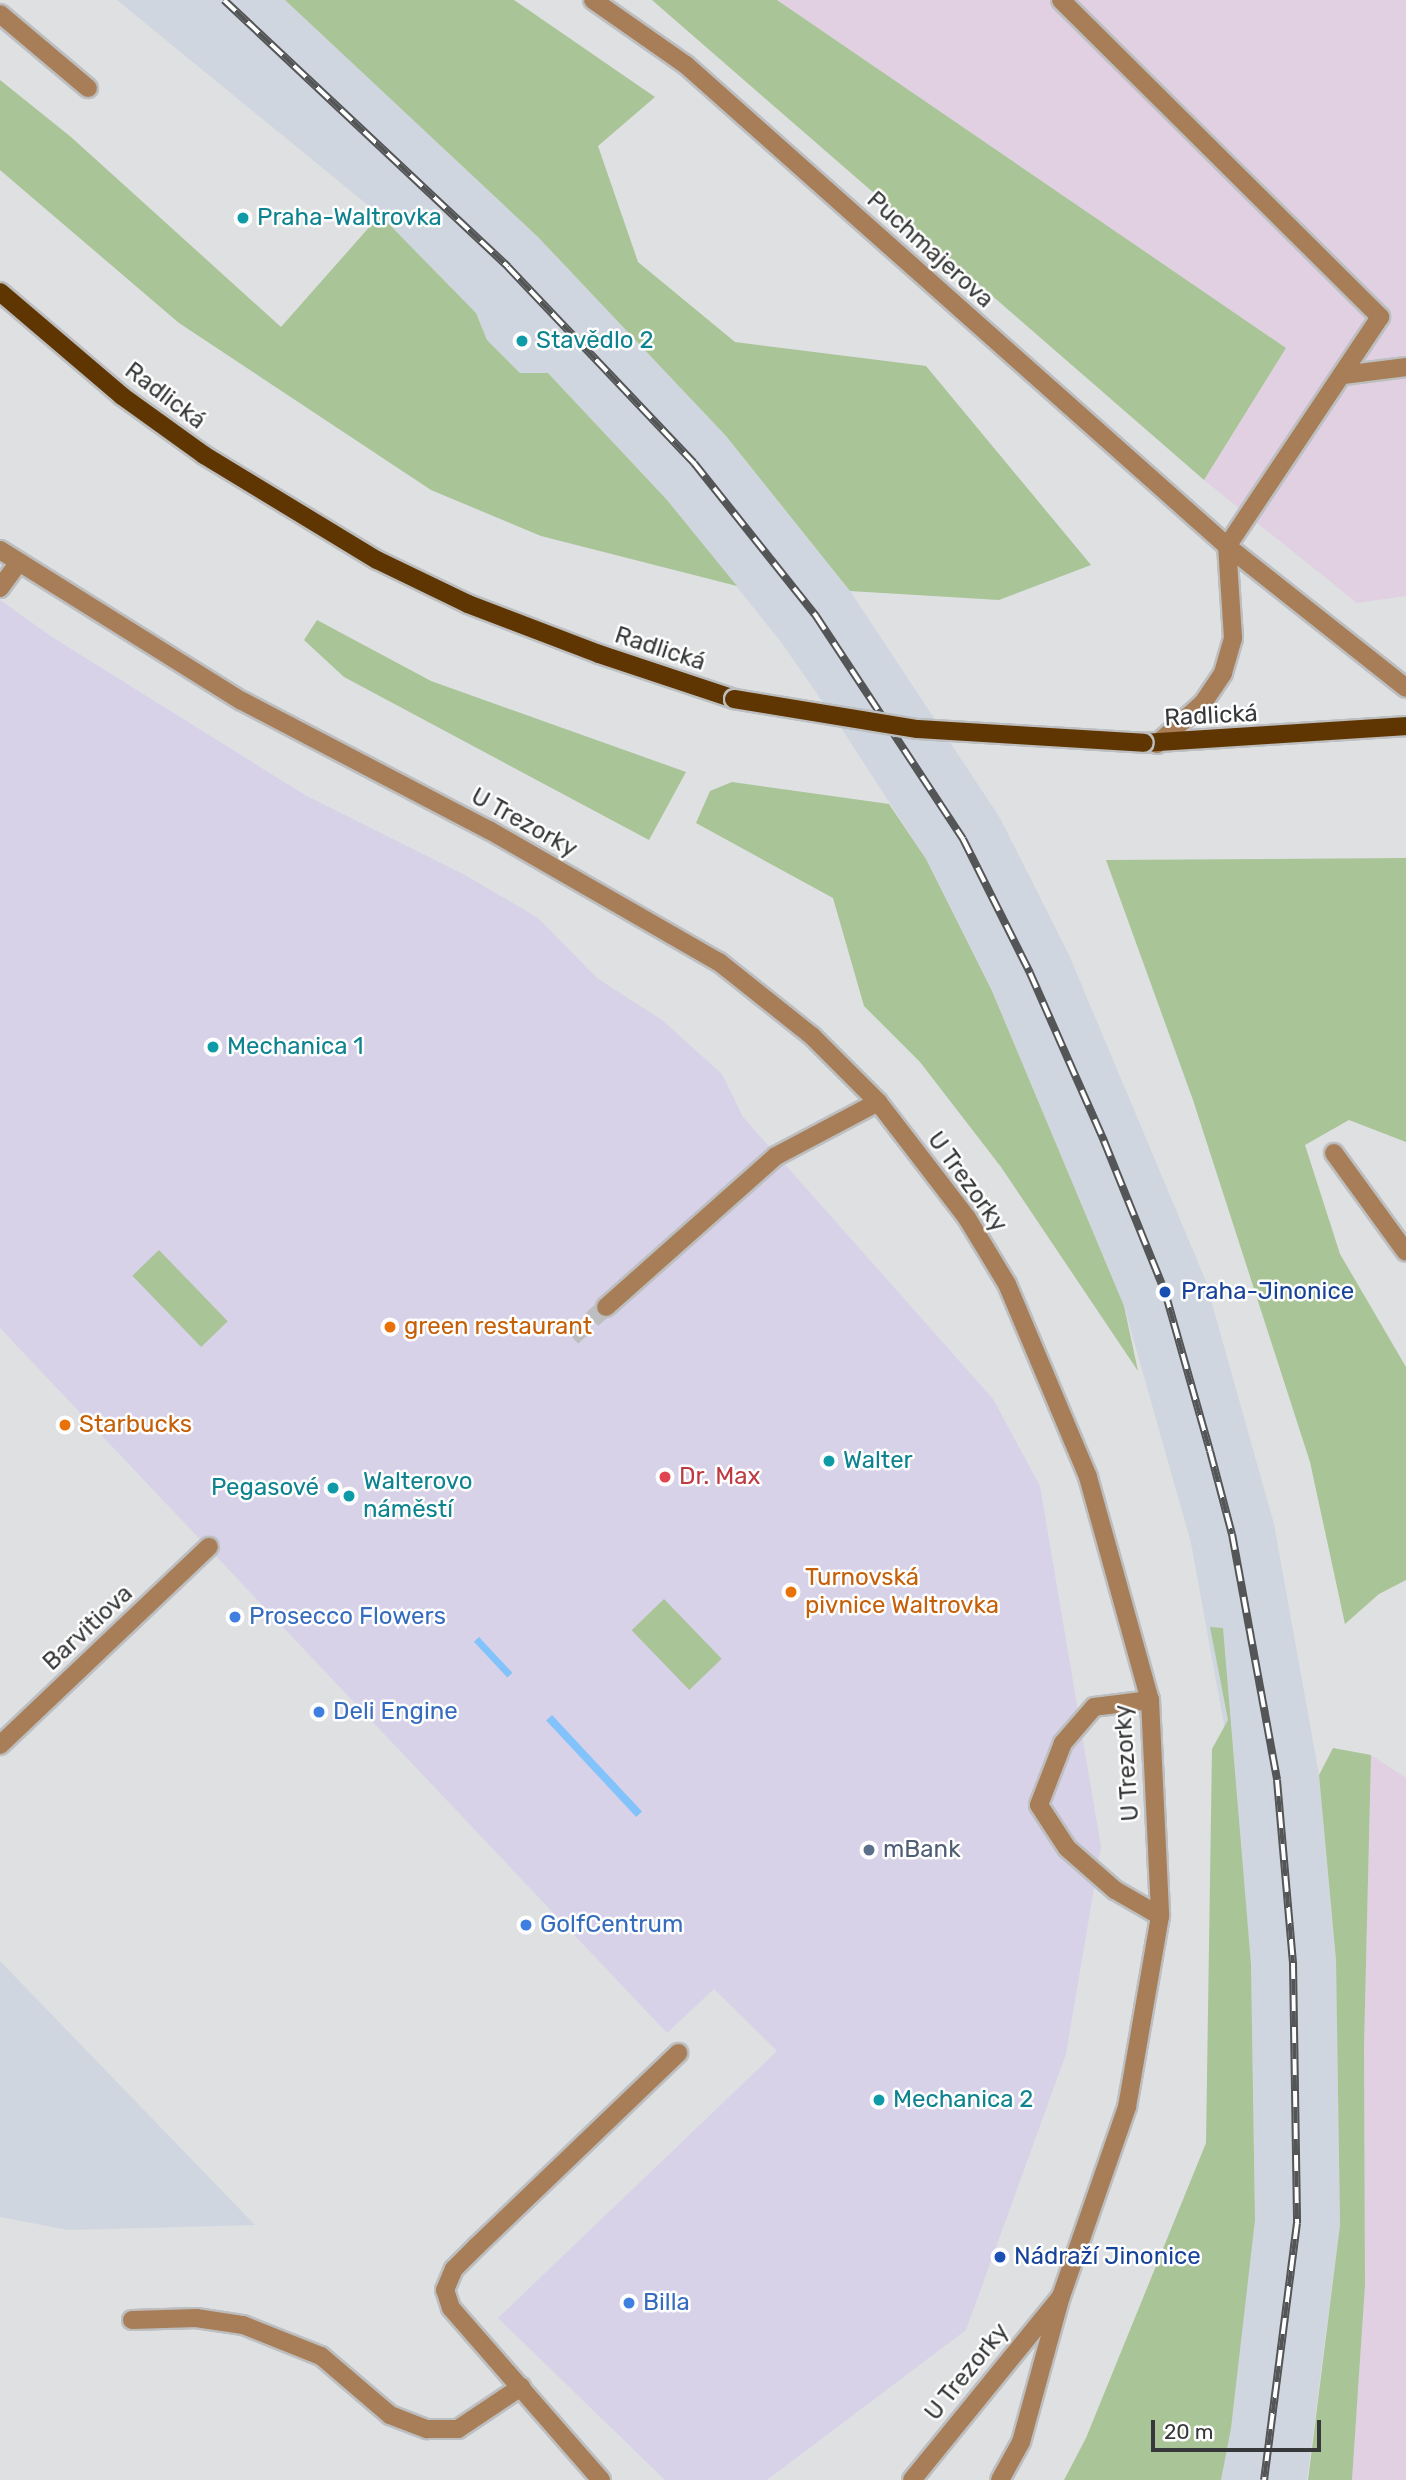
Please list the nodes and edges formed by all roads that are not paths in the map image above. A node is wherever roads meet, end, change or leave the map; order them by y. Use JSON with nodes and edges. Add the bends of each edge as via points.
{"nodes":[{"id":1,"x":593,"y":0,"type":"edge"},
{"id":2,"x":1061,"y":0,"type":"edge"},
{"id":3,"x":0,"y":14,"type":"edge"},
{"id":4,"x":88,"y":88,"type":"dead end"},
{"id":5,"x":0,"y":292,"type":"edge"},
{"id":6,"x":1406,"y":368,"type":"edge"},
{"id":7,"x":1343,"y":375,"type":"junction"},
{"id":8,"x":1227,"y":546,"type":"junction"},
{"id":9,"x":0,"y":550,"type":"edge"},
{"id":10,"x":18,"y":563,"type":"junction"},
{"id":11,"x":0,"y":587,"type":"edge"},
{"id":12,"x":1406,"y":688,"type":"edge"},
{"id":13,"x":1406,"y":726,"type":"edge"},
{"id":14,"x":1151,"y":744,"type":"junction"},
{"id":15,"x":878,"y":1102,"type":"junction"},
{"id":16,"x":1334,"y":1153,"type":"dead end"},
{"id":17,"x":1406,"y":1252,"type":"edge"},
{"id":18,"x":606,"y":1307,"type":"tunnel mouth"},
{"id":19,"x":209,"y":1547,"type":"dead end"},
{"id":20,"x":1150,"y":1700,"type":"junction"},
{"id":21,"x":0,"y":1745,"type":"edge"},
{"id":22,"x":1160,"y":1916,"type":"junction"},
{"id":23,"x":678,"y":2053,"type":"dead end"},
{"id":24,"x":1061,"y":2297,"type":"junction"},
{"id":25,"x":132,"y":2320,"type":"dead end"},
{"id":26,"x":521,"y":2387,"type":"junction"},
{"id":27,"x":601,"y":2480,"type":"edge"},
{"id":28,"x":912,"y":2480,"type":"edge"},
{"id":29,"x":1000,"y":2480,"type":"edge"}],
"edges":[{"from":1,"to":8,"type":"street","name":"Puchmajerova","via":[[686,65]]},
{"from":2,"to":7,"type":"street","via":[[1380,317]]},
{"from":3,"to":4,"type":"street"},
{"from":5,"to":14,"type":"main road","name":"Radlická","bridge":true,"via":[[122,396],[204,455],[377,560],[468,604],[734,699],[918,729]]},
{"from":6,"to":7,"type":"street"},
{"from":7,"to":8,"type":"street"},
{"from":8,"to":12,"type":"street","name":"Puchmajerova"},
{"from":8,"to":14,"type":"street","via":[[1233,638],[1223,673],[1203,704]]},
{"from":9,"to":10,"type":"street","name":"U Trezorky"},
{"from":10,"to":11,"type":"street"},
{"from":10,"to":15,"type":"street","name":"U Trezorky","via":[[242,701],[489,830],[719,962],[812,1036]]},
{"from":13,"to":14,"type":"main road","name":"Radlická"},
{"from":15,"to":18,"type":"street","via":[[776,1156]]},
{"from":15,"to":20,"type":"street","name":"U Trezorky","via":[[967,1218],[1007,1284],[1044,1364],[1088,1477]]},
{"from":16,"to":17,"type":"street"},
{"from":19,"to":21,"type":"street","name":"Barvitiova"},
{"from":20,"to":22,"type":"street","name":"U Trezorky"},
{"from":20,"to":22,"type":"street","via":[[1094,1707],[1063,1743],[1040,1805],[1067,1848],[1115,1890]]},
{"from":22,"to":24,"type":"street","name":"U Trezorky","via":[[1127,2107]]},
{"from":23,"to":26,"type":"street","via":[[448,2278],[445,2298],[451,2308]]},
{"from":24,"to":28,"type":"street","name":"U Trezorky"},
{"from":24,"to":29,"type":"street","name":"U Trezorky","via":[[1021,2442]]},
{"from":25,"to":26,"type":"street","via":[[196,2318],[243,2325],[321,2356],[390,2415],[427,2429],[458,2430]]},
{"from":26,"to":27,"type":"street"}]}
